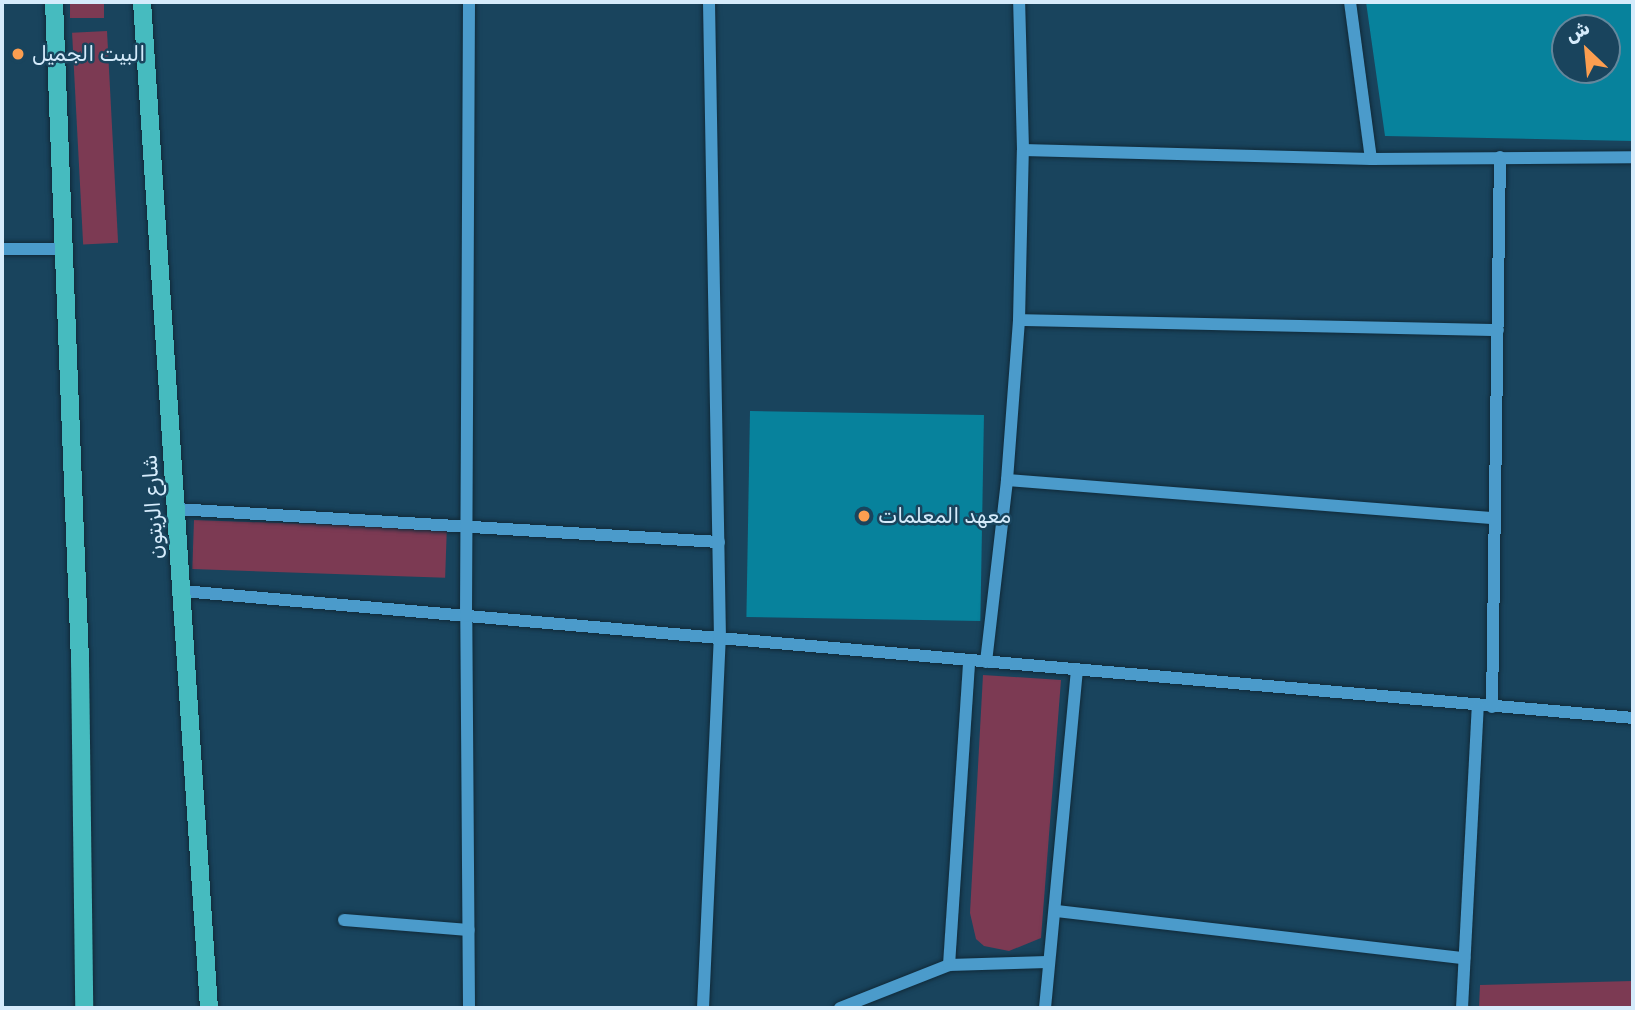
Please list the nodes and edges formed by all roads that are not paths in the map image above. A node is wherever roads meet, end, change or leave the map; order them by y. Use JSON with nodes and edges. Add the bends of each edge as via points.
{"nodes":[{"id":1,"x":54,"y":2,"type":"edge"},
{"id":2,"x":142,"y":2,"type":"edge"},
{"id":3,"x":469,"y":2,"type":"edge"},
{"id":4,"x":709,"y":2,"type":"edge"},
{"id":5,"x":1019,"y":2,"type":"edge"},
{"id":6,"x":1350,"y":2,"type":"edge"},
{"id":7,"x":1023,"y":150,"type":"junction"},
{"id":8,"x":1633,"y":157,"type":"edge"},
{"id":9,"x":1500,"y":158,"type":"junction"},
{"id":10,"x":1371,"y":159,"type":"junction"},
{"id":11,"x":2,"y":249,"type":"edge"},
{"id":12,"x":63,"y":249,"type":"junction"},
{"id":13,"x":1019,"y":320,"type":"junction"},
{"id":14,"x":1498,"y":331,"type":"junction"},
{"id":15,"x":1007,"y":480,"type":"junction"},
{"id":16,"x":176,"y":509,"type":"junction"},
{"id":17,"x":1495,"y":518,"type":"junction"},
{"id":18,"x":466,"y":526,"type":"junction"},
{"id":19,"x":719,"y":542,"type":"junction"},
{"id":20,"x":182,"y":592,"type":"junction"},
{"id":21,"x":466,"y":616,"type":"junction"},
{"id":22,"x":720,"y":639,"type":"junction"},
{"id":23,"x":969,"y":661,"type":"junction"},
{"id":24,"x":986,"y":662,"type":"junction"},
{"id":25,"x":1077,"y":670,"type":"junction"},
{"id":26,"x":1485,"y":707,"type":"junction"},
{"id":27,"x":1633,"y":718,"type":"edge"},
{"id":28,"x":1056,"y":911,"type":"junction"},
{"id":29,"x":344,"y":920,"type":"dead end"},
{"id":30,"x":469,"y":930,"type":"junction"},
{"id":31,"x":1464,"y":958,"type":"junction"},
{"id":32,"x":1047,"y":962,"type":"junction"},
{"id":33,"x":949,"y":965,"type":"junction"},
{"id":34,"x":84,"y":1008,"type":"edge"},
{"id":35,"x":209,"y":1008,"type":"edge"},
{"id":36,"x":469,"y":1008,"type":"edge"},
{"id":37,"x":703,"y":1008,"type":"edge"},
{"id":38,"x":840,"y":1008,"type":"edge"},
{"id":39,"x":1045,"y":1008,"type":"edge"},
{"id":40,"x":1462,"y":1008,"type":"edge"}],
"edges":[{"from":1,"to":12,"type":"main road"},
{"from":2,"to":16,"type":"main road","name":"شارع الزيتون"},
{"from":3,"to":18,"type":"street"},
{"from":4,"to":19,"type":"street"},
{"from":5,"to":7,"type":"street"},
{"from":6,"to":10,"type":"street"},
{"from":7,"to":10,"type":"street"},
{"from":7,"to":13,"type":"street"},
{"from":8,"to":9,"type":"street"},
{"from":9,"to":10,"type":"street"},
{"from":9,"to":14,"type":"street"},
{"from":11,"to":12,"type":"street"},
{"from":12,"to":34,"type":"main road","via":[[80,660]]},
{"from":13,"to":14,"type":"street"},
{"from":13,"to":15,"type":"street"},
{"from":14,"to":17,"type":"street"},
{"from":15,"to":17,"type":"street"},
{"from":15,"to":24,"type":"street"},
{"from":16,"to":18,"type":"street"},
{"from":16,"to":20,"type":"main road","name":"شارع الزيتون"},
{"from":17,"to":26,"type":"street"},
{"from":18,"to":19,"type":"street"},
{"from":18,"to":21,"type":"street"},
{"from":19,"to":22,"type":"street"},
{"from":20,"to":21,"type":"street"},
{"from":20,"to":35,"type":"main road","name":"شارع الزيتون"},
{"from":21,"to":22,"type":"street"},
{"from":21,"to":30,"type":"street"},
{"from":22,"to":23,"type":"street"},
{"from":22,"to":37,"type":"street"},
{"from":23,"to":24,"type":"street"},
{"from":23,"to":33,"type":"street"},
{"from":24,"to":25,"type":"street"},
{"from":25,"to":26,"type":"street"},
{"from":25,"to":28,"type":"street"},
{"from":26,"to":27,"type":"street"},
{"from":26,"to":31,"type":"street"},
{"from":28,"to":31,"type":"street"},
{"from":28,"to":32,"type":"street"},
{"from":29,"to":30,"type":"street"},
{"from":30,"to":36,"type":"street"},
{"from":31,"to":40,"type":"street"},
{"from":32,"to":33,"type":"street"},
{"from":32,"to":39,"type":"street"},
{"from":33,"to":38,"type":"street"}]}
